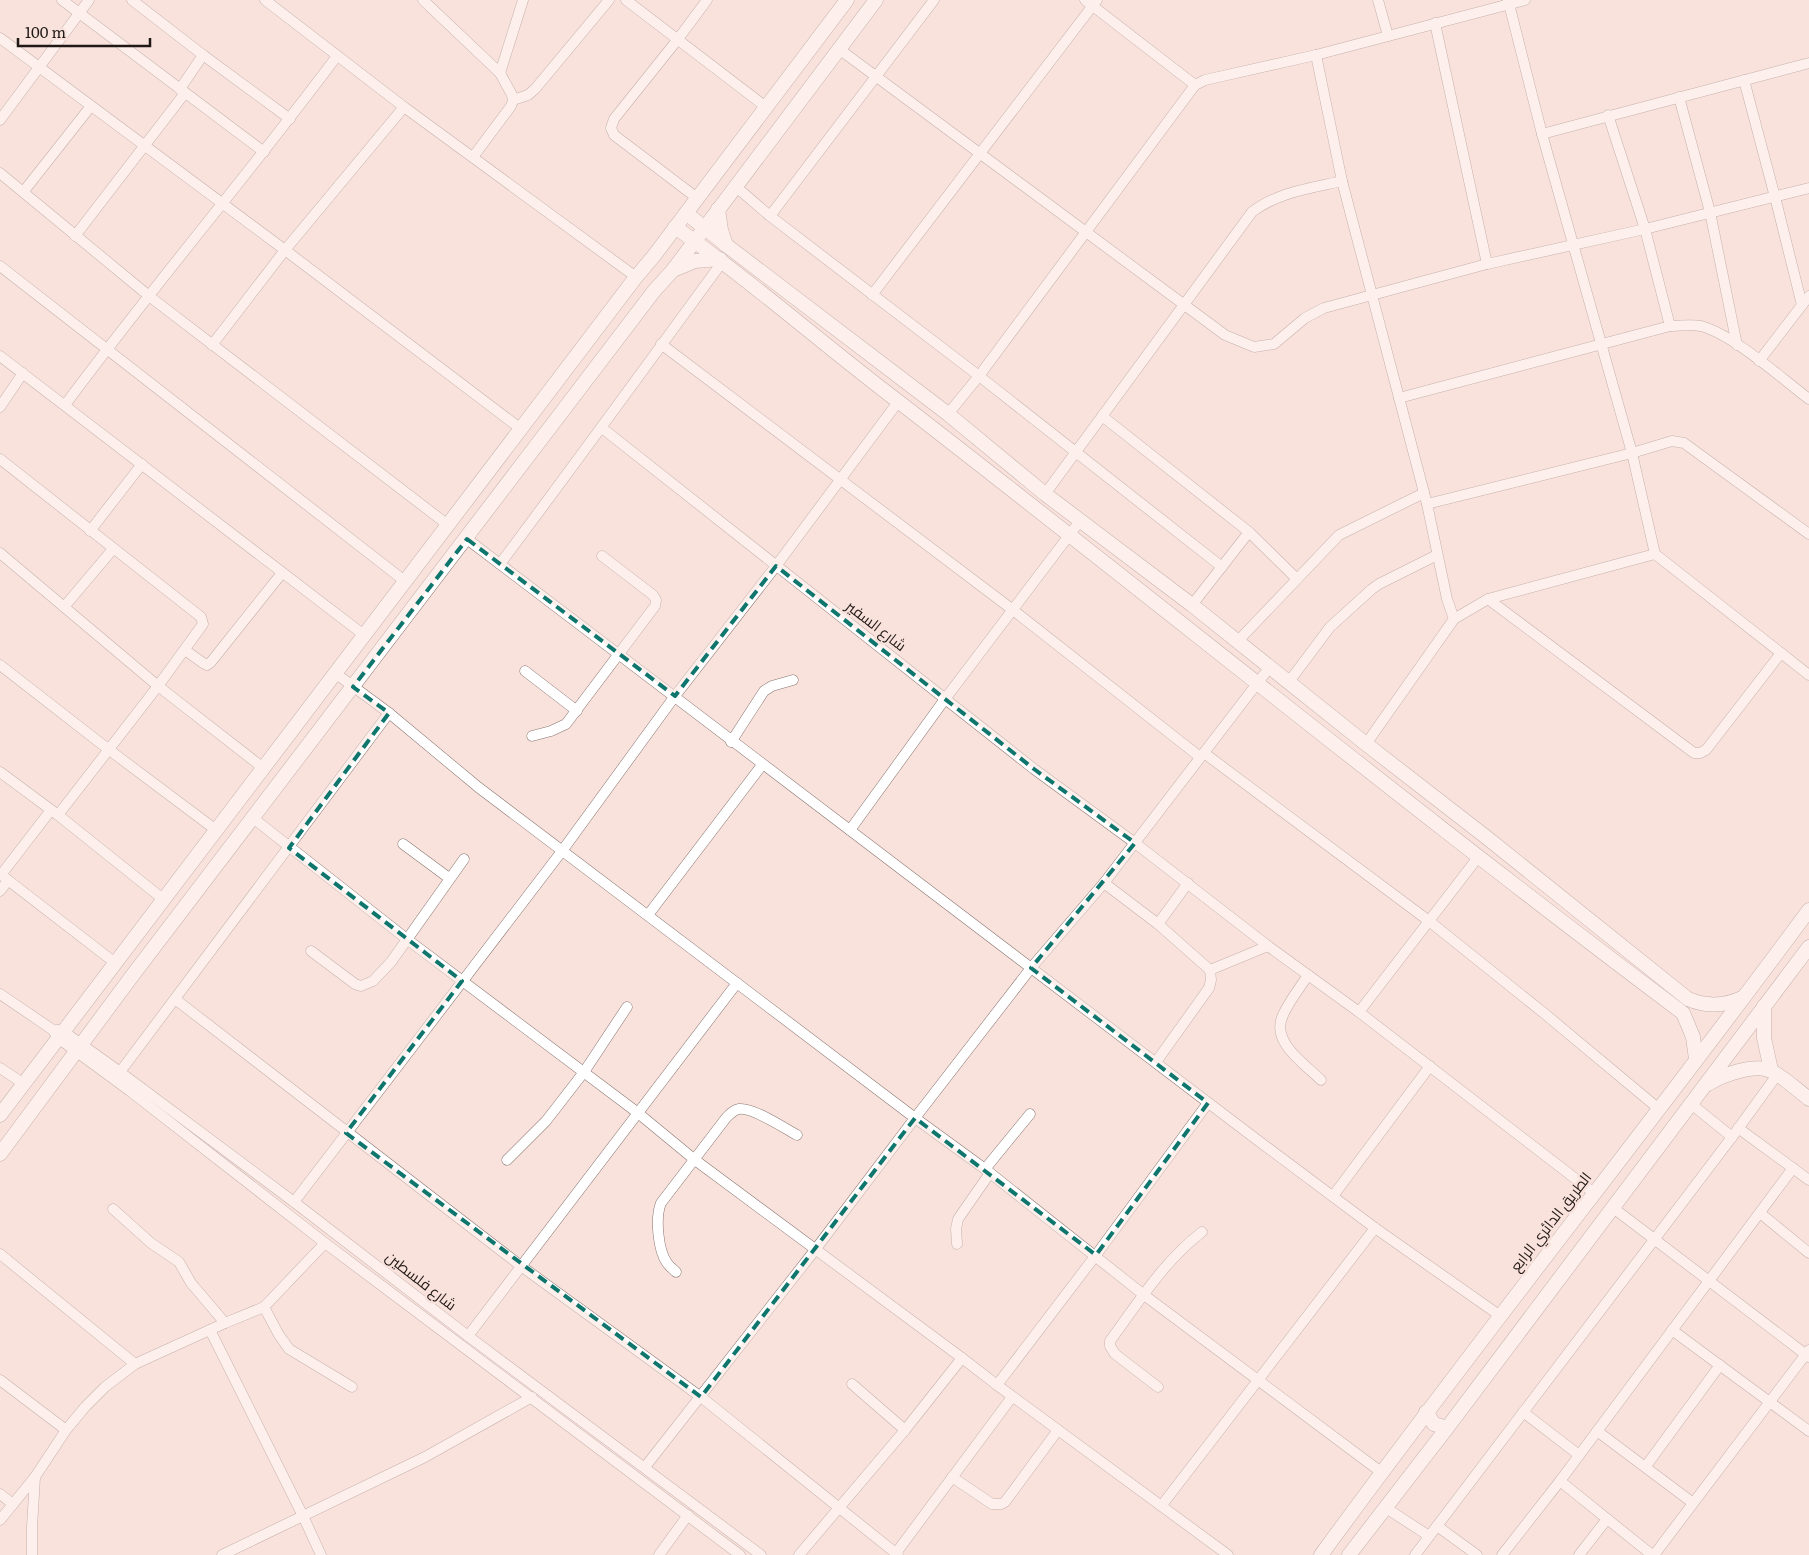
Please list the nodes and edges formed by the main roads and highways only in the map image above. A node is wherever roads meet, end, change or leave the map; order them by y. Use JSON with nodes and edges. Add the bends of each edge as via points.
{"nodes":[{"id":1,"x":847,"y":0,"type":"edge"},
{"id":2,"x":876,"y":0,"type":"edge"},
{"id":3,"x":718,"y":209,"type":"junction"},
{"id":4,"x":686,"y":213,"type":"junction"},
{"id":5,"x":675,"y":227,"type":"junction"},
{"id":6,"x":704,"y":228,"type":"junction"},
{"id":7,"x":694,"y":241,"type":"junction"},
{"id":8,"x":726,"y":246,"type":"junction"},
{"id":9,"x":722,"y":260,"type":"junction"},
{"id":10,"x":673,"y":270,"type":"junction"},
{"id":11,"x":844,"y":334,"type":"junction"},
{"id":12,"x":832,"y":349,"type":"junction"},
{"id":13,"x":1156,"y":578,"type":"junction"},
{"id":14,"x":1144,"y":594,"type":"junction"},
{"id":15,"x":1809,"y":910,"type":"edge"},
{"id":16,"x":1809,"y":947,"type":"edge"},
{"id":17,"x":1744,"y":997,"type":"junction"},
{"id":18,"x":1764,"y":1006,"type":"junction"},
{"id":19,"x":1696,"y":1060,"type":"junction"},
{"id":20,"x":1774,"y":1073,"type":"junction"},
{"id":21,"x":1700,"y":1090,"type":"junction"},
{"id":22,"x":1809,"y":1099,"type":"edge"},
{"id":23,"x":0,"y":1115,"type":"edge"},
{"id":24,"x":0,"y":1154,"type":"edge"},
{"id":25,"x":1426,"y":1412,"type":"junction"},
{"id":26,"x":1447,"y":1428,"type":"junction"},
{"id":27,"x":1399,"y":1449,"type":"junction"},
{"id":28,"x":1421,"y":1462,"type":"junction"},
{"id":29,"x":1321,"y":1555,"type":"edge"},
{"id":30,"x":1349,"y":1555,"type":"edge"}],
"edges":[{"from":1,"to":4,"type":"main road"},
{"from":2,"to":3,"type":"main road"},
{"from":3,"to":6,"type":"main road"},
{"from":3,"to":8,"type":"main road"},
{"from":4,"to":5,"type":"main road"},
{"from":4,"to":6,"type":"main road"},
{"from":5,"to":7,"type":"main road"},
{"from":5,"to":23,"type":"main road","via":[[58,1033]]},
{"from":6,"to":7,"type":"main road"},
{"from":6,"to":8,"type":"main road"},
{"from":7,"to":9,"type":"main road"},
{"from":7,"to":10,"type":"main road"},
{"from":8,"to":11,"type":"main road"},
{"from":9,"to":10,"type":"main road","via":[[695,261]]},
{"from":9,"to":12,"type":"main road"},
{"from":10,"to":24,"type":"main road","via":[[132,976]]},
{"from":11,"to":12,"type":"main road"},
{"from":11,"to":13,"type":"main road"},
{"from":12,"to":14,"type":"main road"},
{"from":13,"to":14,"type":"main road"},
{"from":13,"to":17,"type":"main road","via":[[1688,999],[1716,1005]]},
{"from":14,"to":19,"type":"main road","via":[[1356,762],[1683,1013],[1693,1037]]},
{"from":15,"to":17,"type":"main road","name":"الطريق الدائري الرابع"},
{"from":16,"to":18,"type":"main road"},
{"from":17,"to":19,"type":"main road","name":"الطريق الدائري الرابع"},
{"from":18,"to":20,"type":"main road","via":[[1764,1038]]},
{"from":18,"to":21,"type":"main road"},
{"from":19,"to":25,"type":"main road","name":"الطريق الدائري الرابع"},
{"from":20,"to":21,"type":"main road","via":[[1733,1072]]},
{"from":20,"to":22,"type":"main road"},
{"from":21,"to":26,"type":"main road"},
{"from":25,"to":26,"type":"main road","via":[[1434,1424]]},
{"from":25,"to":27,"type":"main road","name":"الطريق الدائري الرابع"},
{"from":26,"to":28,"type":"main road"},
{"from":27,"to":28,"type":"main road","via":[[1412,1452]]},
{"from":27,"to":29,"type":"main road","name":"الطريق الدائري الرابع"},
{"from":28,"to":30,"type":"main road"}]}
